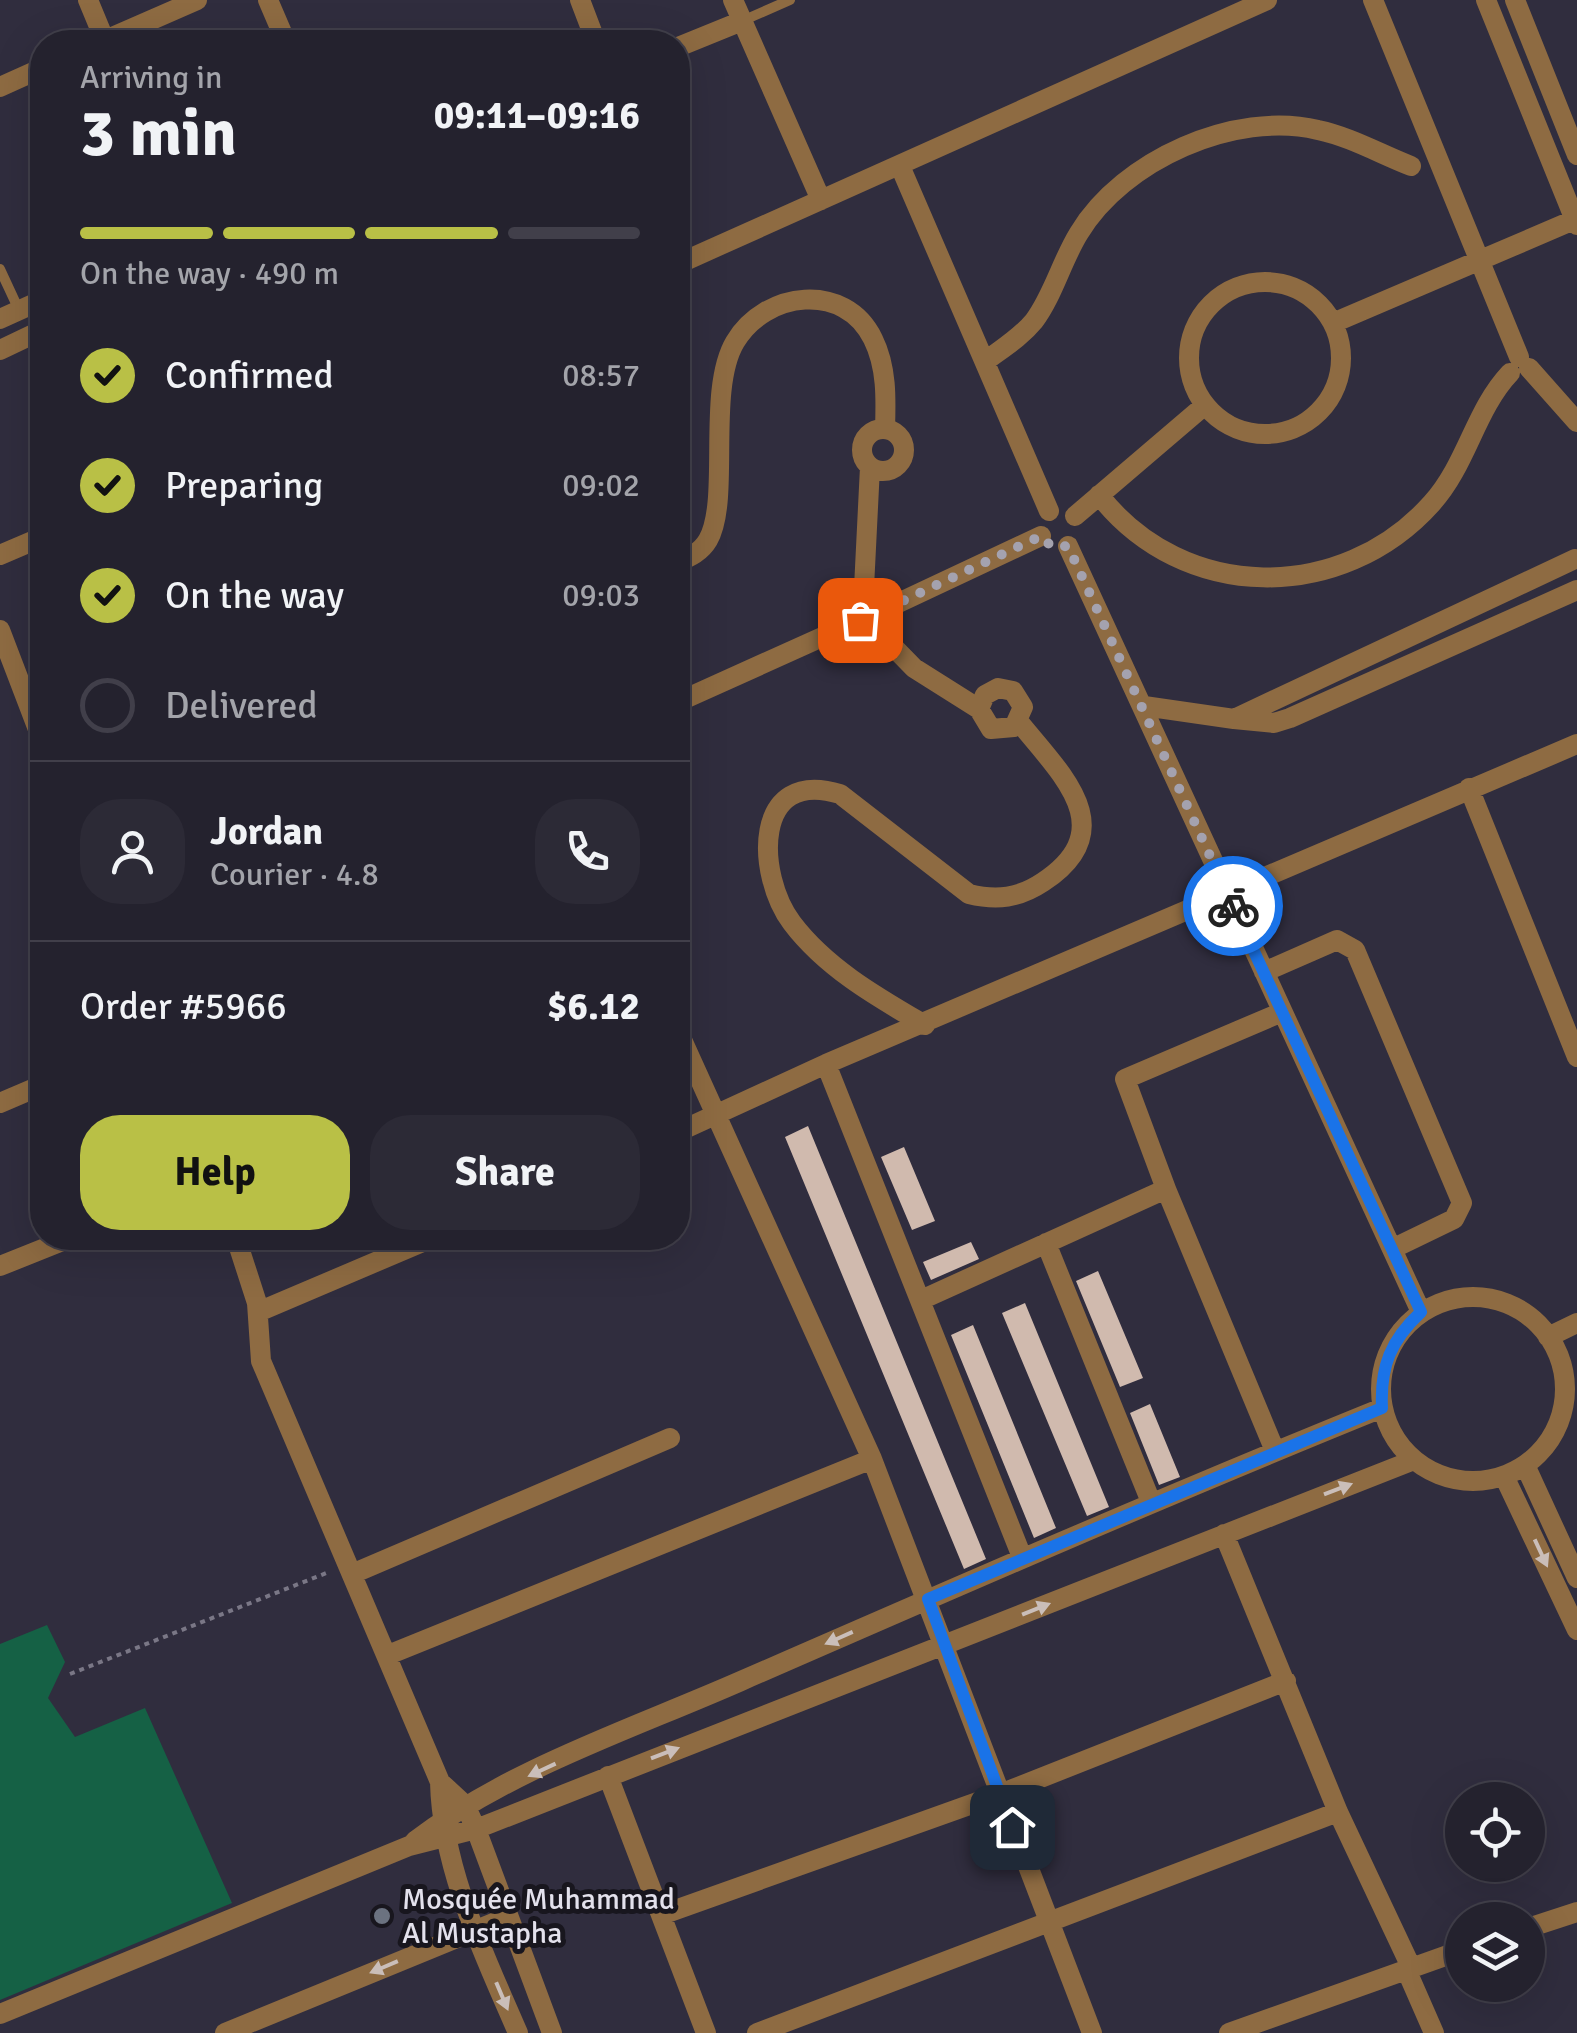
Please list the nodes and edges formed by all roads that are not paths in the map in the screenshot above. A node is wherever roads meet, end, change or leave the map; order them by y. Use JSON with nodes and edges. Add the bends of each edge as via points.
{"nodes":[{"id":1,"x":88,"y":0,"type":"edge"},
{"id":2,"x":197,"y":0,"type":"edge"},
{"id":3,"x":268,"y":0,"type":"edge"},
{"id":4,"x":580,"y":0,"type":"edge"},
{"id":5,"x":733,"y":0,"type":"edge"},
{"id":6,"x":790,"y":0,"type":"edge"},
{"id":7,"x":1267,"y":0,"type":"edge"},
{"id":8,"x":1373,"y":0,"type":"edge"},
{"id":9,"x":1486,"y":0,"type":"edge"},
{"id":10,"x":1515,"y":0,"type":"edge"},
{"id":11,"x":742,"y":22,"type":"junction"},
{"id":12,"x":99,"y":30,"type":"edge"},
{"id":13,"x":130,"y":30,"type":"edge"},
{"id":14,"x":281,"y":30,"type":"edge"},
{"id":15,"x":591,"y":30,"type":"edge"},
{"id":16,"x":690,"y":43,"type":"edge"},
{"id":17,"x":30,"y":73,"type":"edge"},
{"id":18,"x":0,"y":87,"type":"edge"},
{"id":19,"x":1577,"y":155,"type":"edge"},
{"id":20,"x":900,"y":166,"type":"junction"},
{"id":21,"x":1411,"y":166,"type":"dead end"},
{"id":22,"x":821,"y":200,"type":"junction"},
{"id":23,"x":1576,"y":222,"type":"edge"},
{"id":24,"x":690,"y":259,"type":"edge"},
{"id":25,"x":1478,"y":261,"type":"junction"},
{"id":26,"x":0,"y":269,"type":"edge"},
{"id":27,"x":9,"y":314,"type":"edge"},
{"id":28,"x":1333,"y":323,"type":"junction"},
{"id":29,"x":30,"y":328,"type":"edge"},
{"id":30,"x":30,"y":336,"type":"edge"},
{"id":31,"x":0,"y":350,"type":"edge"},
{"id":32,"x":987,"y":360,"type":"junction"},
{"id":33,"x":1519,"y":366,"type":"junction"},
{"id":34,"x":1205,"y":405,"type":"junction"},
{"id":35,"x":1577,"y":422,"type":"edge"},
{"id":36,"x":885,"y":430,"type":"junction"},
{"id":37,"x":870,"y":467,"type":"junction"},
{"id":38,"x":1099,"y":496,"type":"junction"},
{"id":39,"x":1049,"y":511,"type":"junction"},
{"id":40,"x":1075,"y":516,"type":"junction"},
{"id":41,"x":1041,"y":536,"type":"junction"},
{"id":42,"x":30,"y":542,"type":"edge"},
{"id":43,"x":1068,"y":546,"type":"junction"},
{"id":44,"x":0,"y":555,"type":"edge"},
{"id":45,"x":690,"y":555,"type":"edge"},
{"id":46,"x":1576,"y":560,"type":"edge"},
{"id":47,"x":1577,"y":590,"type":"edge"},
{"id":48,"x":868,"y":616,"type":"junction"},
{"id":49,"x":1428,"y":628,"type":"junction"},
{"id":50,"x":0,"y":630,"type":"edge"},
{"id":51,"x":1401,"y":641,"type":"junction"},
{"id":52,"x":1439,"y":652,"type":"junction"},
{"id":53,"x":1412,"y":664,"type":"junction"},
{"id":54,"x":690,"y":697,"type":"edge"},
{"id":55,"x":1144,"y":706,"type":"junction"},
{"id":56,"x":30,"y":709,"type":"edge"},
{"id":57,"x":979,"y":709,"type":"junction"},
{"id":58,"x":1234,"y":719,"type":"junction"},
{"id":59,"x":1019,"y":722,"type":"junction"},
{"id":60,"x":1577,"y":744,"type":"edge"},
{"id":61,"x":1470,"y":788,"type":"junction"},
{"id":62,"x":1226,"y":892,"type":"junction"},
{"id":63,"x":1264,"y":972,"type":"junction"},
{"id":64,"x":1282,"y":1012,"type":"junction"},
{"id":65,"x":925,"y":1025,"type":"junction"},
{"id":66,"x":690,"y":1056,"type":"edge"},
{"id":67,"x":1577,"y":1057,"type":"edge"},
{"id":68,"x":826,"y":1064,"type":"junction"},
{"id":69,"x":30,"y":1090,"type":"edge"},
{"id":70,"x":0,"y":1103,"type":"edge"},
{"id":71,"x":718,"y":1115,"type":"junction"},
{"id":72,"x":690,"y":1127,"type":"edge"},
{"id":73,"x":1166,"y":1188,"type":"junction"},
{"id":74,"x":1046,"y":1243,"type":"junction"},
{"id":75,"x":1392,"y":1249,"type":"junction"},
{"id":76,"x":40,"y":1250,"type":"edge"},
{"id":77,"x":240,"y":1250,"type":"edge"},
{"id":78,"x":404,"y":1250,"type":"edge"},
{"id":79,"x":0,"y":1266,"type":"edge"},
{"id":80,"x":921,"y":1300,"type":"junction"},
{"id":81,"x":258,"y":1312,"type":"junction"},
{"id":82,"x":1421,"y":1312,"type":"junction"},
{"id":83,"x":1577,"y":1323,"type":"edge"},
{"id":84,"x":1548,"y":1337,"type":"junction"},
{"id":85,"x":1570,"y":1377,"type":"edge"},
{"id":86,"x":1382,"y":1408,"type":"junction"},
{"id":87,"x":670,"y":1438,"type":"dead end"},
{"id":88,"x":1276,"y":1451,"type":"junction"},
{"id":89,"x":872,"y":1459,"type":"junction"},
{"id":90,"x":1414,"y":1460,"type":"junction"},
{"id":91,"x":1525,"y":1464,"type":"junction"},
{"id":92,"x":1504,"y":1476,"type":"junction"},
{"id":93,"x":1151,"y":1502,"type":"junction"},
{"id":94,"x":1224,"y":1534,"type":"junction"},
{"id":95,"x":1022,"y":1557,"type":"junction"},
{"id":96,"x":350,"y":1570,"type":"junction"},
{"id":97,"x":1577,"y":1578,"type":"edge"},
{"id":98,"x":928,"y":1599,"type":"junction"},
{"id":99,"x":1577,"y":1630,"type":"edge"},
{"id":100,"x":945,"y":1646,"type":"junction"},
{"id":101,"x":388,"y":1656,"type":"junction"},
{"id":102,"x":1286,"y":1681,"type":"junction"},
{"id":103,"x":608,"y":1776,"type":"junction"},
{"id":104,"x":440,"y":1782,"type":"junction"},
{"id":105,"x":1000,"y":1794,"type":"junction"},
{"id":106,"x":465,"y":1805,"type":"junction"},
{"id":107,"x":1338,"y":1812,"type":"junction"},
{"id":108,"x":476,"y":1829,"type":"junction"},
{"id":109,"x":444,"y":1830,"type":"junction"},
{"id":110,"x":1577,"y":1912,"type":"edge"},
{"id":111,"x":664,"y":1914,"type":"junction"},
{"id":112,"x":508,"y":1916,"type":"junction"},
{"id":113,"x":1545,"y":1922,"type":"edge"},
{"id":114,"x":1048,"y":1925,"type":"junction"},
{"id":115,"x":473,"y":1929,"type":"junction"},
{"id":116,"x":1445,"y":1956,"type":"edge"},
{"id":117,"x":1409,"y":1968,"type":"junction"},
{"id":118,"x":0,"y":2014,"type":"edge"},
{"id":119,"x":226,"y":2033,"type":"edge"},
{"id":120,"x":518,"y":2033,"type":"edge"},
{"id":121,"x":552,"y":2033,"type":"edge"},
{"id":122,"x":706,"y":2033,"type":"edge"},
{"id":123,"x":757,"y":2033,"type":"edge"},
{"id":124,"x":1092,"y":2033,"type":"edge"},
{"id":125,"x":1229,"y":2033,"type":"edge"},
{"id":126,"x":1434,"y":2033,"type":"edge"}],
"edges":[{"from":1,"to":12,"type":"street"},
{"from":2,"to":13,"type":"street"},
{"from":3,"to":14,"type":"street"},
{"from":4,"to":15,"type":"street"},
{"from":5,"to":11,"type":"street"},
{"from":6,"to":11,"type":"lane"},
{"from":7,"to":20,"type":"street"},
{"from":8,"to":25,"type":"street"},
{"from":9,"to":23,"type":"street"},
{"from":10,"to":19,"type":"street"},
{"from":11,"to":16,"type":"street"},
{"from":11,"to":22,"type":"street"},
{"from":17,"to":18,"type":"street"},
{"from":20,"to":22,"type":"street"},
{"from":20,"to":32,"type":"street"},
{"from":21,"to":32,"type":"street","via":[[1339,135],[1282,125],[1236,132],[1161,159],[1094,210],[1038,315]]},
{"from":22,"to":24,"type":"street"},
{"from":23,"to":25,"type":"street"},
{"from":25,"to":28,"type":"street"},
{"from":25,"to":33,"type":"street"},
{"from":26,"to":27,"type":"lane"},
{"from":27,"to":29,"type":"street"},
{"from":28,"to":34,"type":"street","via":[[1340,375],[1311,420],[1260,434],[1230,426]]},
{"from":28,"to":34,"type":"street","via":[[1314,299],[1288,284],[1257,282],[1220,296],[1200,319],[1190,348],[1192,378]]},
{"from":30,"to":31,"type":"street"},
{"from":32,"to":39,"type":"street"},
{"from":33,"to":35,"type":"street"},
{"from":33,"to":38,"type":"street","via":[[1496,389],[1435,500],[1389,542],[1332,570],[1266,580],[1206,569],[1128,529]]},
{"from":34,"to":38,"type":"street"},
{"from":36,"to":37,"type":"street","via":[[864,441]]},
{"from":36,"to":37,"type":"street","via":[[900,439],[903,456],[890,470]]},
{"from":36,"to":45,"type":"street","via":[[880,354],[858,316],[810,298],[766,312],[730,354],[712,530]]},
{"from":37,"to":48,"type":"street"},
{"from":38,"to":40,"type":"street"},
{"from":39,"to":40,"type":"street"},
{"from":39,"to":41,"type":"street"},
{"from":40,"to":43,"type":"street","via":[[1079,532]]},
{"from":41,"to":43,"type":"street","via":[[1052,547]]},
{"from":41,"to":48,"type":"street"},
{"from":42,"to":44,"type":"street"},
{"from":43,"to":55,"type":"street"},
{"from":46,"to":49,"type":"street"},
{"from":47,"to":52,"type":"street"},
{"from":48,"to":54,"type":"street"},
{"from":48,"to":57,"type":"street","via":[[914,668]]},
{"from":49,"to":51,"type":"street"},
{"from":49,"to":52,"type":"street"},
{"from":50,"to":56,"type":"street"},
{"from":51,"to":53,"type":"street"},
{"from":51,"to":58,"type":"street"},
{"from":52,"to":53,"type":"street"},
{"from":53,"to":58,"type":"street","via":[[1274,723]]},
{"from":55,"to":58,"type":"street"},
{"from":55,"to":62,"type":"street"},
{"from":57,"to":59,"type":"street","via":[[985,725],[998,732]]},
{"from":57,"to":59,"type":"street","via":[[988,692],[1006,688],[1021,700]]},
{"from":59,"to":65,"type":"street","via":[[1073,790],[1083,828],[1068,862],[1023,893],[969,894],[840,794],[796,792],[782,798],[774,813],[773,880],[794,925],[871,994]]},
{"from":60,"to":61,"type":"street"},
{"from":61,"to":62,"type":"street"},
{"from":61,"to":67,"type":"street"},
{"from":62,"to":63,"type":"street"},
{"from":62,"to":65,"type":"street"},
{"from":63,"to":64,"type":"street"},
{"from":63,"to":75,"type":"street","via":[[1337,940],[1356,950],[1462,1203],[1454,1219]]},
{"from":64,"to":73,"type":"street","via":[[1125,1079]]},
{"from":64,"to":75,"type":"street"},
{"from":65,"to":68,"type":"street"},
{"from":66,"to":71,"type":"street"},
{"from":68,"to":71,"type":"street"},
{"from":68,"to":80,"type":"street"},
{"from":69,"to":70,"type":"street"},
{"from":71,"to":72,"type":"street"},
{"from":71,"to":89,"type":"street"},
{"from":73,"to":74,"type":"street"},
{"from":73,"to":88,"type":"street"},
{"from":74,"to":80,"type":"street"},
{"from":74,"to":93,"type":"street"},
{"from":75,"to":82,"type":"street"},
{"from":76,"to":79,"type":"street"},
{"from":77,"to":81,"type":"street"},
{"from":78,"to":81,"type":"street"},
{"from":80,"to":95,"type":"street"},
{"from":81,"to":96,"type":"street","via":[[261,1361]]},
{"from":82,"to":84,"type":"street","via":[[1476,1296],[1504,1302]]},
{"from":82,"to":86,"type":"street","via":[[1387,1354]]},
{"from":83,"to":84,"type":"street"},
{"from":84,"to":85,"type":"street"},
{"from":85,"to":91,"type":"street","via":[[1556,1427]]},
{"from":86,"to":88,"type":"street"},
{"from":86,"to":90,"type":"street","via":[[1393,1436]]},
{"from":87,"to":96,"type":"street"},
{"from":88,"to":93,"type":"street"},
{"from":89,"to":98,"type":"street"},
{"from":89,"to":101,"type":"street"},
{"from":90,"to":92,"type":"street","via":[[1457,1480]]},
{"from":94,"to":90,"type":"street","one_way":true},
{"from":91,"to":92,"type":"street"},
{"from":91,"to":97,"type":"street"},
{"from":92,"to":99,"type":"street","one_way":true},
{"from":93,"to":95,"type":"street"},
{"from":100,"to":94,"type":"street","one_way":true},
{"from":94,"to":102,"type":"street"},
{"from":95,"to":98,"type":"street"},
{"from":96,"to":101,"type":"street"},
{"from":98,"to":100,"type":"street"},
{"from":98,"to":106,"type":"street","one_way":true},
{"from":103,"to":100,"type":"street","one_way":true},
{"from":100,"to":105,"type":"street"},
{"from":101,"to":104,"type":"street"},
{"from":102,"to":105,"type":"street"},
{"from":102,"to":107,"type":"street"},
{"from":103,"to":108,"type":"street"},
{"from":103,"to":111,"type":"street"},
{"from":104,"to":106,"type":"street"},
{"from":104,"to":109,"type":"street"},
{"from":105,"to":111,"type":"street"},
{"from":105,"to":114,"type":"street"},
{"from":106,"to":108,"type":"street"},
{"from":106,"to":109,"type":"street"},
{"from":107,"to":114,"type":"street"},
{"from":107,"to":117,"type":"street"},
{"from":108,"to":109,"type":"street"},
{"from":108,"to":112,"type":"street"},
{"from":109,"to":115,"type":"street"},
{"from":109,"to":118,"type":"street"},
{"from":110,"to":113,"type":"street"},
{"from":111,"to":122,"type":"street"},
{"from":112,"to":115,"type":"street"},
{"from":112,"to":121,"type":"street"},
{"from":114,"to":123,"type":"street"},
{"from":114,"to":124,"type":"street"},
{"from":115,"to":119,"type":"street","one_way":true},
{"from":115,"to":120,"type":"street","one_way":true},
{"from":116,"to":117,"type":"street"},
{"from":117,"to":125,"type":"street"},
{"from":117,"to":126,"type":"street"}]}
